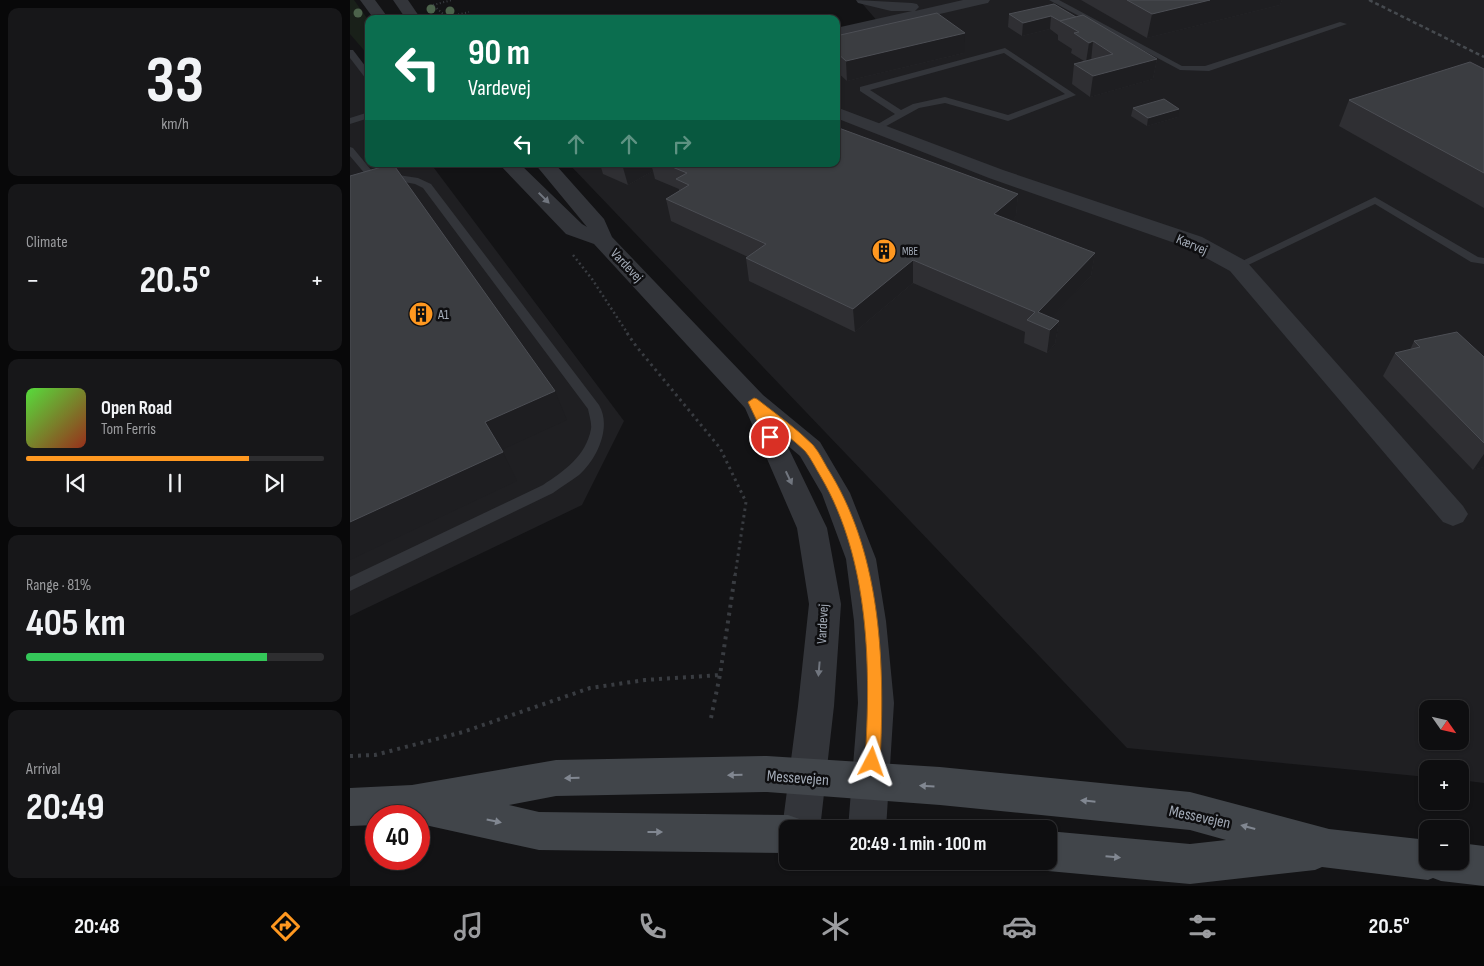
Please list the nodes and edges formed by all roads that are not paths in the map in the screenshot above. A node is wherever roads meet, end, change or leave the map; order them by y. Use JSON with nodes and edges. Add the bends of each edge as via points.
{"nodes":[{"id":1,"x":367,"y":0,"type":"edge"},
{"id":2,"x":400,"y":0,"type":"edge"},
{"id":3,"x":847,"y":0,"type":"edge"},
{"id":4,"x":863,"y":0,"type":"edge"},
{"id":5,"x":948,"y":0,"type":"edge"},
{"id":6,"x":983,"y":0,"type":"edge"},
{"id":7,"x":1053,"y":0,"type":"edge"},
{"id":8,"x":379,"y":15,"type":"edge"},
{"id":9,"x":411,"y":15,"type":"edge"},
{"id":10,"x":1343,"y":24,"type":"dead end"},
{"id":11,"x":873,"y":25,"type":"junction"},
{"id":12,"x":840,"y":32,"type":"edge"},
{"id":13,"x":350,"y":52,"type":"edge"},
{"id":14,"x":365,"y":72,"type":"edge"},
{"id":15,"x":840,"y":114,"type":"edge"},
{"id":16,"x":900,"y":114,"type":"junction"},
{"id":17,"x":365,"y":116,"type":"edge"},
{"id":18,"x":350,"y":121,"type":"edge"},
{"id":19,"x":876,"y":128,"type":"junction"},
{"id":20,"x":350,"y":150,"type":"edge"},
{"id":21,"x":512,"y":167,"type":"edge"},
{"id":22,"x":548,"y":167,"type":"edge"},
{"id":23,"x":602,"y":239,"type":"junction"},
{"id":24,"x":1484,"y":261,"type":"edge"},
{"id":25,"x":1238,"y":266,"type":"junction"},
{"id":26,"x":754,"y":402,"type":"junction"},
{"id":27,"x":1453,"y":514,"type":"dead end"},
{"id":28,"x":350,"y":584,"type":"edge"},
{"id":29,"x":807,"y":777,"type":"junction"},
{"id":30,"x":871,"y":782,"type":"junction"},
{"id":31,"x":412,"y":804,"type":"junction"},
{"id":32,"x":350,"y":807,"type":"edge"},
{"id":33,"x":802,"y":820,"type":"edge"},
{"id":34,"x":868,"y":820,"type":"edge"},
{"id":35,"x":779,"y":834,"type":"edge"},
{"id":36,"x":1329,"y":849,"type":"junction"},
{"id":37,"x":1057,"y":852,"type":"edge"},
{"id":38,"x":1419,"y":859,"type":"edge"},
{"id":39,"x":1469,"y":864,"type":"edge"},
{"id":40,"x":1484,"y":866,"type":"edge"}],
"edges":[{"from":1,"to":8,"type":"street"},
{"from":2,"to":9,"type":"street"},
{"from":3,"to":11,"type":"street"},
{"from":4,"to":5,"type":"street","via":[[898,8]]},
{"from":6,"to":11,"type":"street"},
{"from":7,"to":10,"type":"lane","via":[[1180,68],[1206,69]]},
{"from":11,"to":12,"type":"street"},
{"from":13,"to":14,"type":"lane"},
{"from":15,"to":19,"type":"street","name":"Kærvej"},
{"from":16,"to":16,"type":"lane","via":[[916,106],[946,100],[1008,118],[1072,95],[1005,50],[863,89]]},
{"from":16,"to":19,"type":"lane"},
{"from":17,"to":18,"type":"lane"},
{"from":19,"to":25,"type":"street","name":"Kærvej","via":[[996,174],[1194,242]]},
{"from":20,"to":28,"type":"lane","via":[[369,172],[418,181],[427,186],[594,408],[598,427],[591,448],[575,470],[548,489]]},
{"from":21,"to":23,"type":"street","name":"Vardevej","one_way":true,"via":[[574,229]]},
{"from":22,"to":23,"type":"street","name":"Vardevej","via":[[597,223]]},
{"from":23,"to":26,"type":"street","name":"Vardevej"},
{"from":24,"to":25,"type":"lane","via":[[1475,260],[1375,200]]},
{"from":25,"to":27,"type":"street","name":"Kærvej"},
{"from":26,"to":29,"type":"street","name":"Vardevej","one_way":true,"via":[[812,528],[825,604]]},
{"from":26,"to":30,"type":"street","name":"Vardevej","via":[[810,449],[836,493],[860,559],[870,621],[876,703]]},
{"from":29,"to":30,"type":"main road","name":"Messevejen"},
{"from":29,"to":31,"type":"main road","name":"Messevejen","one_way":true,"via":[[767,774],[556,778]]},
{"from":29,"to":33,"type":"street","name":"Vardevej"},
{"from":30,"to":34,"type":"street","name":"Vardevej"},
{"from":36,"to":30,"type":"main road","name":"Messevejen","one_way":true,"via":[[1190,811]]},
{"from":31,"to":32,"type":"main road","name":"Messevejen"},
{"from":31,"to":35,"type":"main road","name":"Messevejen","one_way":true,"via":[[539,831]]},
{"from":37,"to":36,"type":"main road","name":"Messevejen","one_way":true,"via":[[1190,864]]},
{"from":36,"to":38,"type":"main road","name":"Messevejen"},
{"from":39,"to":40,"type":"main road"}]}
